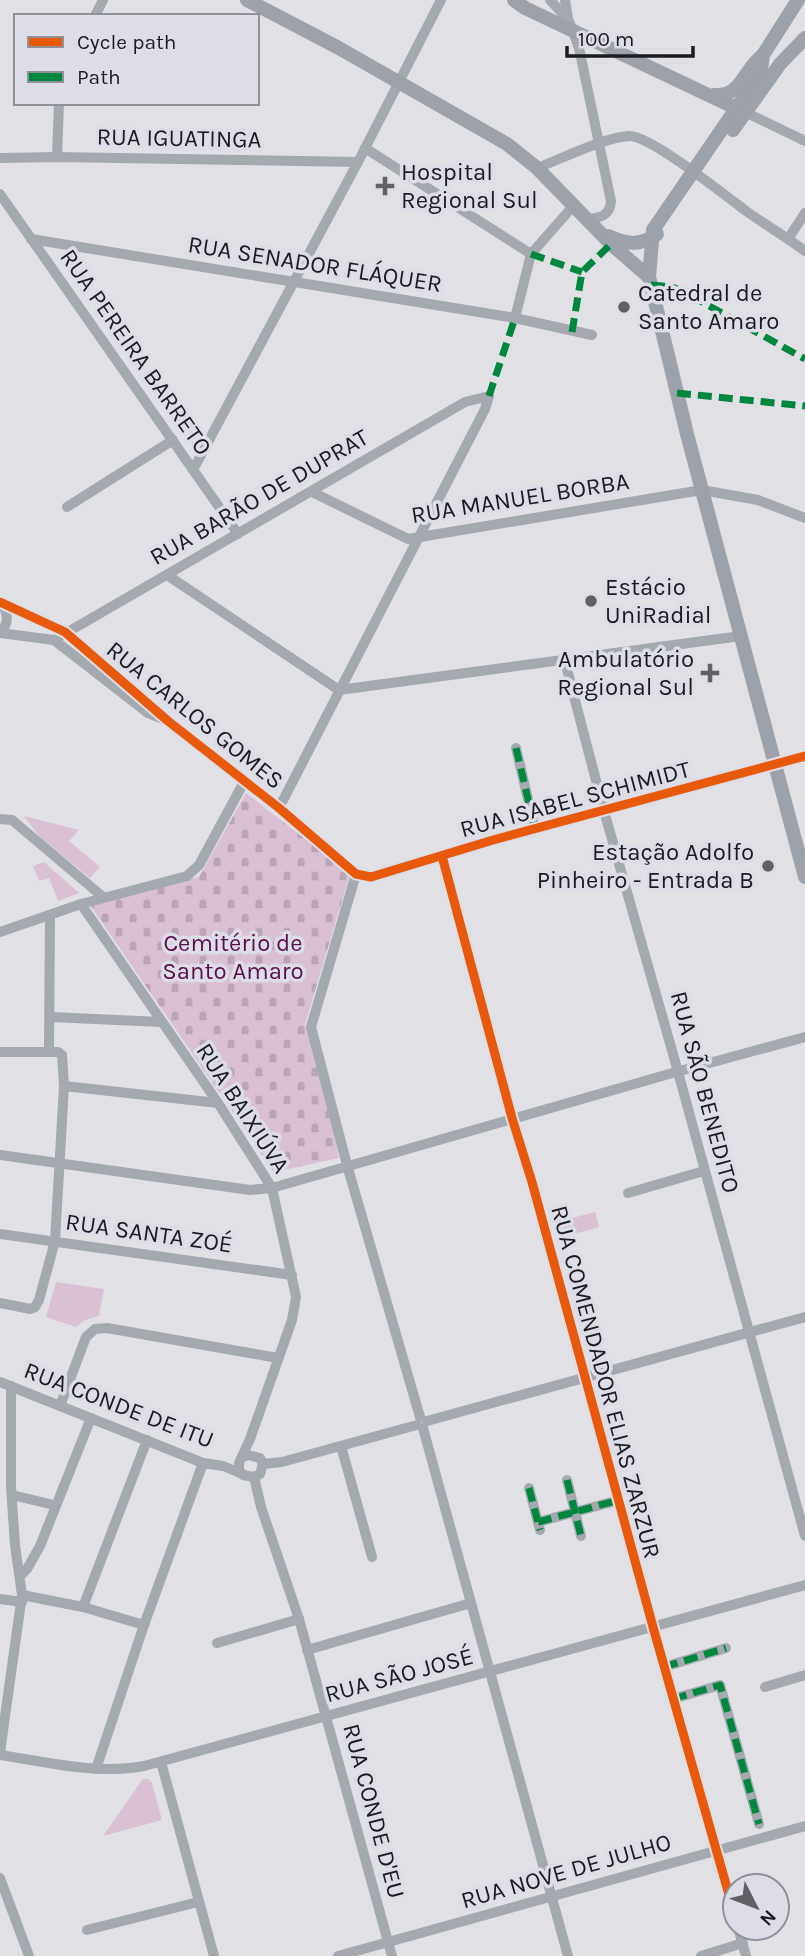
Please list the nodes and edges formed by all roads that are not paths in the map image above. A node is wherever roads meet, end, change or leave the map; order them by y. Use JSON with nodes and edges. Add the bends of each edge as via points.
{"nodes":[{"id":1,"x":247,"y":0,"type":"edge"},
{"id":2,"x":440,"y":0,"type":"edge"},
{"id":3,"x":514,"y":0,"type":"edge"},
{"id":4,"x":550,"y":0,"type":"edge"},
{"id":5,"x":565,"y":0,"type":"edge"},
{"id":6,"x":798,"y":0,"type":"edge"},
{"id":7,"x":571,"y":26,"type":"junction"},
{"id":8,"x":805,"y":38,"type":"edge"},
{"id":9,"x":763,"y":55,"type":"junction"},
{"id":10,"x":399,"y":82,"type":"junction"},
{"id":11,"x":709,"y":96,"type":"junction"},
{"id":12,"x":59,"y":105,"type":"edge"},
{"id":13,"x":741,"y":110,"type":"junction"},
{"id":14,"x":805,"y":141,"type":"edge"},
{"id":15,"x":598,"y":144,"type":"junction"},
{"id":16,"x":365,"y":148,"type":"junction"},
{"id":17,"x":57,"y":157,"type":"junction"},
{"id":18,"x":0,"y":158,"type":"edge"},
{"id":19,"x":358,"y":162,"type":"junction"},
{"id":20,"x":537,"y":168,"type":"junction"},
{"id":21,"x":695,"y":173,"type":"junction"},
{"id":22,"x":0,"y":194,"type":"edge"},
{"id":23,"x":574,"y":205,"type":"junction"},
{"id":24,"x":805,"y":214,"type":"edge"},
{"id":25,"x":588,"y":219,"type":"junction"},
{"id":26,"x":603,"y":234,"type":"junction"},
{"id":27,"x":31,"y":239,"type":"junction"},
{"id":28,"x":651,"y":239,"type":"junction"},
{"id":29,"x":788,"y":239,"type":"junction"},
{"id":30,"x":805,"y":251,"type":"edge"},
{"id":31,"x":531,"y":254,"type":"junction"},
{"id":32,"x":649,"y":277,"type":"junction"},
{"id":33,"x":293,"y":281,"type":"junction"},
{"id":34,"x":515,"y":318,"type":"junction"},
{"id":35,"x":592,"y":335,"type":"dead end"},
{"id":36,"x":173,"y":440,"type":"junction"},
{"id":37,"x":193,"y":470,"type":"junction"},
{"id":38,"x":702,"y":490,"type":"junction"},
{"id":39,"x":312,"y":492,"type":"junction"},
{"id":40,"x":67,"y":507,"type":"dead end"},
{"id":41,"x":805,"y":519,"type":"edge"},
{"id":42,"x":238,"y":534,"type":"junction"},
{"id":43,"x":419,"y":538,"type":"junction"},
{"id":44,"x":167,"y":575,"type":"junction"},
{"id":45,"x":1,"y":602,"type":"edge"},
{"id":46,"x":65,"y":632,"type":"junction"},
{"id":47,"x":0,"y":633,"type":"edge"},
{"id":48,"x":741,"y":636,"type":"junction"},
{"id":49,"x":54,"y":640,"type":"junction"},
{"id":50,"x":564,"y":658,"type":"junction"},
{"id":51,"x":339,"y":690,"type":"junction"},
{"id":52,"x":168,"y":721,"type":"junction"},
{"id":53,"x":516,"y":748,"type":"dead end"},
{"id":54,"x":805,"y":756,"type":"edge"},
{"id":55,"x":775,"y":765,"type":"junction"},
{"id":56,"x":244,"y":782,"type":"junction"},
{"id":57,"x":279,"y":808,"type":"junction"},
{"id":58,"x":604,"y":811,"type":"junction"},
{"id":59,"x":0,"y":819,"type":"edge"},
{"id":60,"x":535,"y":830,"type":"junction"},
{"id":61,"x":442,"y":856,"type":"junction"},
{"id":62,"x":356,"y":873,"type":"junction"},
{"id":63,"x":805,"y":877,"type":"edge"},
{"id":64,"x":103,"y":897,"type":"junction"},
{"id":65,"x":81,"y":904,"type":"junction"},
{"id":66,"x":50,"y":915,"type":"junction"},
{"id":67,"x":0,"y":932,"type":"edge"},
{"id":68,"x":51,"y":1017,"type":"junction"},
{"id":69,"x":161,"y":1022,"type":"junction"},
{"id":70,"x":805,"y":1037,"type":"edge"},
{"id":71,"x":49,"y":1051,"type":"junction"},
{"id":72,"x":0,"y":1052,"type":"edge"},
{"id":73,"x":678,"y":1071,"type":"junction"},
{"id":74,"x":64,"y":1086,"type":"junction"},
{"id":75,"x":218,"y":1103,"type":"junction"},
{"id":76,"x":512,"y":1118,"type":"junction"},
{"id":77,"x":0,"y":1156,"type":"edge"},
{"id":78,"x":60,"y":1162,"type":"junction"},
{"id":79,"x":347,"y":1165,"type":"junction"},
{"id":80,"x":704,"y":1171,"type":"junction"},
{"id":81,"x":272,"y":1188,"type":"junction"},
{"id":82,"x":628,"y":1193,"type":"dead end"},
{"id":83,"x":0,"y":1234,"type":"edge"},
{"id":84,"x":55,"y":1241,"type":"junction"},
{"id":85,"x":292,"y":1275,"type":"junction"},
{"id":86,"x":0,"y":1303,"type":"edge"},
{"id":87,"x":805,"y":1317,"type":"edge"},
{"id":88,"x":749,"y":1333,"type":"junction"},
{"id":89,"x":278,"y":1358,"type":"junction"},
{"id":90,"x":585,"y":1377,"type":"junction"},
{"id":91,"x":5,"y":1384,"type":"edge"},
{"id":92,"x":60,"y":1406,"type":"junction"},
{"id":93,"x":90,"y":1418,"type":"junction"},
{"id":94,"x":422,"y":1423,"type":"junction"},
{"id":95,"x":250,"y":1439,"type":"junction"},
{"id":96,"x":147,"y":1440,"type":"junction"},
{"id":97,"x":341,"y":1446,"type":"junction"},
{"id":98,"x":240,"y":1459,"type":"junction"},
{"id":99,"x":259,"y":1460,"type":"junction"},
{"id":100,"x":203,"y":1463,"type":"junction"},
{"id":101,"x":223,"y":1466,"type":"junction"},
{"id":102,"x":240,"y":1473,"type":"junction"},
{"id":103,"x":254,"y":1477,"type":"junction"},
{"id":104,"x":567,"y":1480,"type":"dead end"},
{"id":105,"x":8,"y":1489,"type":"edge"},
{"id":106,"x":529,"y":1489,"type":"dead end"},
{"id":107,"x":619,"y":1500,"type":"junction"},
{"id":108,"x":54,"y":1505,"type":"junction"},
{"id":109,"x":575,"y":1512,"type":"junction"},
{"id":110,"x":581,"y":1536,"type":"dead end"},
{"id":111,"x":805,"y":1536,"type":"edge"},
{"id":112,"x":372,"y":1557,"type":"dead end"},
{"id":113,"x":20,"y":1576,"type":"junction"},
{"id":114,"x":805,"y":1585,"type":"edge"},
{"id":115,"x":22,"y":1598,"type":"junction"},
{"id":116,"x":0,"y":1599,"type":"edge"},
{"id":117,"x":471,"y":1604,"type":"junction"},
{"id":118,"x":83,"y":1608,"type":"junction"},
{"id":119,"x":299,"y":1619,"type":"junction"},
{"id":120,"x":144,"y":1625,"type":"junction"},
{"id":121,"x":653,"y":1627,"type":"junction"},
{"id":122,"x":217,"y":1643,"type":"dead end"},
{"id":123,"x":726,"y":1648,"type":"dead end"},
{"id":124,"x":307,"y":1650,"type":"junction"},
{"id":125,"x":664,"y":1667,"type":"junction"},
{"id":126,"x":489,"y":1672,"type":"junction"},
{"id":127,"x":805,"y":1675,"type":"edge"},
{"id":128,"x":765,"y":1687,"type":"dead end"},
{"id":129,"x":673,"y":1699,"type":"junction"},
{"id":130,"x":326,"y":1716,"type":"junction"},
{"id":131,"x":3,"y":1717,"type":"edge"},
{"id":132,"x":0,"y":1753,"type":"edge"},
{"id":133,"x":162,"y":1762,"type":"junction"},
{"id":134,"x":96,"y":1769,"type":"junction"},
{"id":135,"x":760,"y":1824,"type":"dead end"},
{"id":136,"x":805,"y":1826,"type":"edge"},
{"id":137,"x":715,"y":1850,"type":"junction"},
{"id":138,"x":722,"y":1872,"type":"edge"},
{"id":139,"x":0,"y":1878,"type":"edge"},
{"id":140,"x":552,"y":1896,"type":"junction"},
{"id":141,"x":198,"y":1902,"type":"junction"},
{"id":142,"x":87,"y":1930,"type":"dead end"},
{"id":143,"x":388,"y":1943,"type":"junction"},
{"id":144,"x":743,"y":1943,"type":"joint"},
{"id":145,"x":29,"y":1956,"type":"edge"},
{"id":146,"x":214,"y":1956,"type":"edge"},
{"id":147,"x":338,"y":1956,"type":"edge"},
{"id":148,"x":392,"y":1956,"type":"edge"},
{"id":149,"x":568,"y":1956,"type":"edge"},
{"id":150,"x":701,"y":1956,"type":"edge"},
{"id":151,"x":746,"y":1956,"type":"edge"}],
"edges":[{"from":1,"to":10,"type":"main road"},
{"from":2,"to":10,"type":"street"},
{"from":3,"to":7,"type":"main road"},
{"from":4,"to":7,"type":"street"},
{"from":5,"to":7,"type":"street"},
{"from":6,"to":9,"type":"main road"},
{"from":7,"to":11,"type":"main road"},
{"from":7,"to":15,"type":"street"},
{"from":8,"to":13,"type":"main road"},
{"from":9,"to":11,"type":"main road","via":[[735,91]]},
{"from":9,"to":13,"type":"main road"},
{"from":10,"to":16,"type":"street"},
{"from":10,"to":20,"type":"main road","via":[[507,144]]},
{"from":11,"to":13,"type":"main road"},
{"from":12,"to":17,"type":"street"},
{"from":13,"to":14,"type":"street"},
{"from":13,"to":21,"type":"main road"},
{"from":15,"to":20,"type":"street"},
{"from":15,"to":21,"type":"street","via":[[634,136]]},
{"from":15,"to":25,"type":"street","via":[[610,208],[601,217]]},
{"from":16,"to":19,"type":"street"},
{"from":16,"to":31,"type":"street"},
{"from":17,"to":18,"type":"street","name":"RUA IGUATINGA"},
{"from":17,"to":19,"type":"street","name":"RUA IGUATINGA"},
{"from":19,"to":33,"type":"street"},
{"from":20,"to":23,"type":"main road"},
{"from":21,"to":28,"type":"main road"},
{"from":21,"to":29,"type":"street"},
{"from":22,"to":27,"type":"street","name":"RUA PEREIRA BARRETO"},
{"from":23,"to":25,"type":"main road"},
{"from":23,"to":31,"type":"street"},
{"from":24,"to":29,"type":"street"},
{"from":25,"to":26,"type":"main road"},
{"from":26,"to":28,"type":"main road","via":[[626,244]]},
{"from":26,"to":32,"type":"main road"},
{"from":27,"to":33,"type":"street","name":"RUA SENADOR FLÁQUER"},
{"from":27,"to":36,"type":"street","name":"RUA PEREIRA BARRETO"},
{"from":28,"to":32,"type":"main road"},
{"from":29,"to":30,"type":"street"},
{"from":31,"to":34,"type":"street"},
{"from":32,"to":38,"type":"main road"},
{"from":33,"to":34,"type":"street","name":"RUA SENADOR FLÁQUER"},
{"from":33,"to":37,"type":"street"},
{"from":34,"to":35,"type":"street","name":"RUA SENADOR FLÁQUER"},
{"from":36,"to":37,"type":"street","name":"RUA PEREIRA BARRETO"},
{"from":36,"to":40,"type":"street"},
{"from":37,"to":42,"type":"street","name":"RUA PEREIRA BARRETO"},
{"from":38,"to":41,"type":"street","name":"RUA MANUEL BORBA","via":[[758,499]]},
{"from":38,"to":43,"type":"street","name":"RUA MANUEL BORBA"},
{"from":38,"to":48,"type":"main road"},
{"from":39,"to":42,"type":"street","name":"RUA BARÃO DE DUPRAT"},
{"from":39,"to":43,"type":"street","name":"RUA MANUEL BORBA","via":[[400,537]]},
{"from":39,"to":43,"type":"street","name":"RUA BARÃO DE DUPRAT","via":[[465,402],[489,396]]},
{"from":42,"to":44,"type":"street","name":"RUA BARÃO DE DUPRAT"},
{"from":43,"to":51,"type":"street"},
{"from":44,"to":46,"type":"street","name":"RUA BARÃO DE DUPRAT"},
{"from":44,"to":51,"type":"street"},
{"from":45,"to":46,"type":"street","name":"RUA CARLOS GOMES"},
{"from":45,"to":47,"type":"street","via":[[8,619]]},
{"from":46,"to":49,"type":"street","name":"RUA BARÃO DE DUPRAT"},
{"from":46,"to":52,"type":"street","name":"RUA CARLOS GOMES"},
{"from":47,"to":49,"type":"street"},
{"from":48,"to":50,"type":"street"},
{"from":48,"to":55,"type":"main road"},
{"from":49,"to":52,"type":"street","name":"RUA CARLOS GOMES","via":[[148,713]]},
{"from":50,"to":51,"type":"street"},
{"from":50,"to":58,"type":"street","name":"RUA SÃO BENEDITO"},
{"from":51,"to":57,"type":"street"},
{"from":52,"to":56,"type":"street","name":"RUA CARLOS GOMES"},
{"from":53,"to":60,"type":"street"},
{"from":54,"to":55,"type":"street","name":"RUA ISABEL SCHIMIDT"},
{"from":55,"to":58,"type":"street","name":"RUA ISABEL SCHIMIDT"},
{"from":55,"to":63,"type":"main road"},
{"from":56,"to":57,"type":"street","name":"RUA CARLOS GOMES"},
{"from":56,"to":64,"type":"street","via":[[194,871]]},
{"from":57,"to":62,"type":"street","name":"RUA CARLOS GOMES"},
{"from":58,"to":60,"type":"street","name":"RUA ISABEL SCHIMIDT"},
{"from":58,"to":73,"type":"street","name":"RUA SÃO BENEDITO"},
{"from":59,"to":64,"type":"street","via":[[12,820]]},
{"from":60,"to":61,"type":"street","name":"RUA ISABEL SCHIMIDT"},
{"from":61,"to":62,"type":"street","name":"RUA ISABEL SCHIMIDT","via":[[371,877]]},
{"from":61,"to":76,"type":"street","name":"RUA COMENDADOR ELIAS ZARZUR"},
{"from":62,"to":79,"type":"street","via":[[311,1027]]},
{"from":64,"to":65,"type":"street"},
{"from":65,"to":66,"type":"street"},
{"from":65,"to":69,"type":"street","name":"RUA BAIXIÚVA"},
{"from":66,"to":67,"type":"street"},
{"from":66,"to":68,"type":"street"},
{"from":68,"to":69,"type":"street"},
{"from":68,"to":71,"type":"street"},
{"from":69,"to":75,"type":"street","name":"RUA BAIXIÚVA"},
{"from":70,"to":73,"type":"street"},
{"from":71,"to":72,"type":"street"},
{"from":71,"to":74,"type":"street","via":[[62,1055]]},
{"from":73,"to":76,"type":"street"},
{"from":73,"to":80,"type":"street","name":"RUA SÃO BENEDITO"},
{"from":74,"to":75,"type":"street"},
{"from":74,"to":78,"type":"street"},
{"from":75,"to":81,"type":"street","name":"RUA BAIXIÚVA"},
{"from":76,"to":79,"type":"street"},
{"from":76,"to":90,"type":"street","name":"RUA COMENDADOR ELIAS ZARZUR"},
{"from":77,"to":78,"type":"street"},
{"from":78,"to":81,"type":"street","via":[[250,1189]]},
{"from":78,"to":84,"type":"street"},
{"from":79,"to":81,"type":"street"},
{"from":79,"to":94,"type":"street"},
{"from":80,"to":82,"type":"street"},
{"from":80,"to":88,"type":"street","name":"RUA SÃO BENEDITO"},
{"from":81,"to":85,"type":"street","name":"RUA BAIXIÚVA"},
{"from":83,"to":84,"type":"street","name":"RUA SANTA ZOÉ"},
{"from":84,"to":85,"type":"street","name":"RUA SANTA ZOÉ"},
{"from":84,"to":86,"type":"street","via":[[35,1307]]},
{"from":85,"to":89,"type":"street","name":"RUA BAIXIÚVA","via":[[296,1297]]},
{"from":87,"to":88,"type":"street"},
{"from":88,"to":90,"type":"street"},
{"from":88,"to":111,"type":"street","name":"RUA SÃO BENEDITO"},
{"from":89,"to":92,"type":"street","via":[[95,1329],[86,1337]]},
{"from":89,"to":95,"type":"street","name":"RUA BAIXIÚVA"},
{"from":90,"to":94,"type":"street"},
{"from":90,"to":107,"type":"street","name":"RUA COMENDADOR ELIAS ZARZUR"},
{"from":91,"to":92,"type":"street","name":"RUA CONDE DE ITU"},
{"from":91,"to":105,"type":"street"},
{"from":92,"to":93,"type":"street","name":"RUA CONDE DE ITU"},
{"from":93,"to":96,"type":"street","name":"RUA CONDE DE ITU"},
{"from":93,"to":108,"type":"street"},
{"from":94,"to":97,"type":"street"},
{"from":94,"to":117,"type":"street"},
{"from":95,"to":98,"type":"street"},
{"from":95,"to":99,"type":"street"},
{"from":96,"to":100,"type":"street","name":"RUA CONDE DE ITU"},
{"from":96,"to":118,"type":"street"},
{"from":97,"to":99,"type":"street","via":[[282,1462]]},
{"from":97,"to":112,"type":"street"},
{"from":98,"to":99,"type":"street","via":[[248,1455]]},
{"from":98,"to":101,"type":"street","name":"RUA CONDE DE ITU"},
{"from":98,"to":102,"type":"street"},
{"from":99,"to":103,"type":"street","via":[[260,1474]]},
{"from":100,"to":101,"type":"street","name":"RUA CONDE DE ITU"},
{"from":100,"to":120,"type":"street"},
{"from":101,"to":102,"type":"street","name":"RUA CONDE DE ITU"},
{"from":102,"to":103,"type":"street"},
{"from":103,"to":119,"type":"street","name":"RUA CONDE D'EU"},
{"from":104,"to":109,"type":"street"},
{"from":105,"to":108,"type":"street"},
{"from":105,"to":113,"type":"street"},
{"from":106,"to":109,"type":"street","via":[[539,1526]]},
{"from":107,"to":109,"type":"street"},
{"from":107,"to":121,"type":"street","name":"RUA COMENDADOR ELIAS ZARZUR"},
{"from":108,"to":113,"type":"street","via":[[40,1546]]},
{"from":109,"to":110,"type":"street"},
{"from":113,"to":115,"type":"street"},
{"from":114,"to":121,"type":"street","name":"RUA SÃO JOSÉ"},
{"from":115,"to":116,"type":"street"},
{"from":115,"to":118,"type":"street"},
{"from":115,"to":131,"type":"street"},
{"from":117,"to":124,"type":"street"},
{"from":117,"to":126,"type":"street"},
{"from":118,"to":120,"type":"street"},
{"from":119,"to":122,"type":"street"},
{"from":119,"to":124,"type":"street","name":"RUA CONDE D'EU"},
{"from":120,"to":134,"type":"street"},
{"from":121,"to":125,"type":"street","name":"RUA COMENDADOR ELIAS ZARZUR"},
{"from":121,"to":126,"type":"street","name":"RUA SÃO JOSÉ"},
{"from":123,"to":125,"type":"street"},
{"from":124,"to":130,"type":"street","name":"RUA CONDE D'EU"},
{"from":125,"to":129,"type":"street","name":"RUA COMENDADOR ELIAS ZARZUR"},
{"from":126,"to":130,"type":"street","name":"RUA SÃO JOSÉ"},
{"from":126,"to":140,"type":"street"},
{"from":127,"to":128,"type":"street"},
{"from":129,"to":135,"type":"street","via":[[720,1685]]},
{"from":129,"to":137,"type":"street","name":"RUA COMENDADOR ELIAS ZARZUR"},
{"from":130,"to":133,"type":"street","name":"RUA SÃO JOSÉ"},
{"from":130,"to":143,"type":"street","name":"RUA CONDE D'EU"},
{"from":131,"to":132,"type":"street"},
{"from":132,"to":134,"type":"street","name":"RUA SÃO JOSÉ"},
{"from":133,"to":134,"type":"street","name":"RUA SÃO JOSÉ","via":[[131,1769]]},
{"from":133,"to":141,"type":"street"},
{"from":136,"to":137,"type":"street","name":"RUA NOVE DE JULHO"},
{"from":137,"to":138,"type":"street","name":"RUA COMENDADOR ELIAS ZARZUR"},
{"from":137,"to":140,"type":"street","name":"RUA NOVE DE JULHO"},
{"from":139,"to":145,"type":"street"},
{"from":140,"to":143,"type":"street","name":"RUA NOVE DE JULHO"},
{"from":140,"to":149,"type":"street"},
{"from":141,"to":142,"type":"street"},
{"from":141,"to":146,"type":"street"},
{"from":143,"to":147,"type":"street","name":"RUA NOVE DE JULHO"},
{"from":143,"to":148,"type":"street","name":"RUA CONDE D'EU"},
{"from":144,"to":150,"type":"street"},
{"from":144,"to":151,"type":"street"}]}
